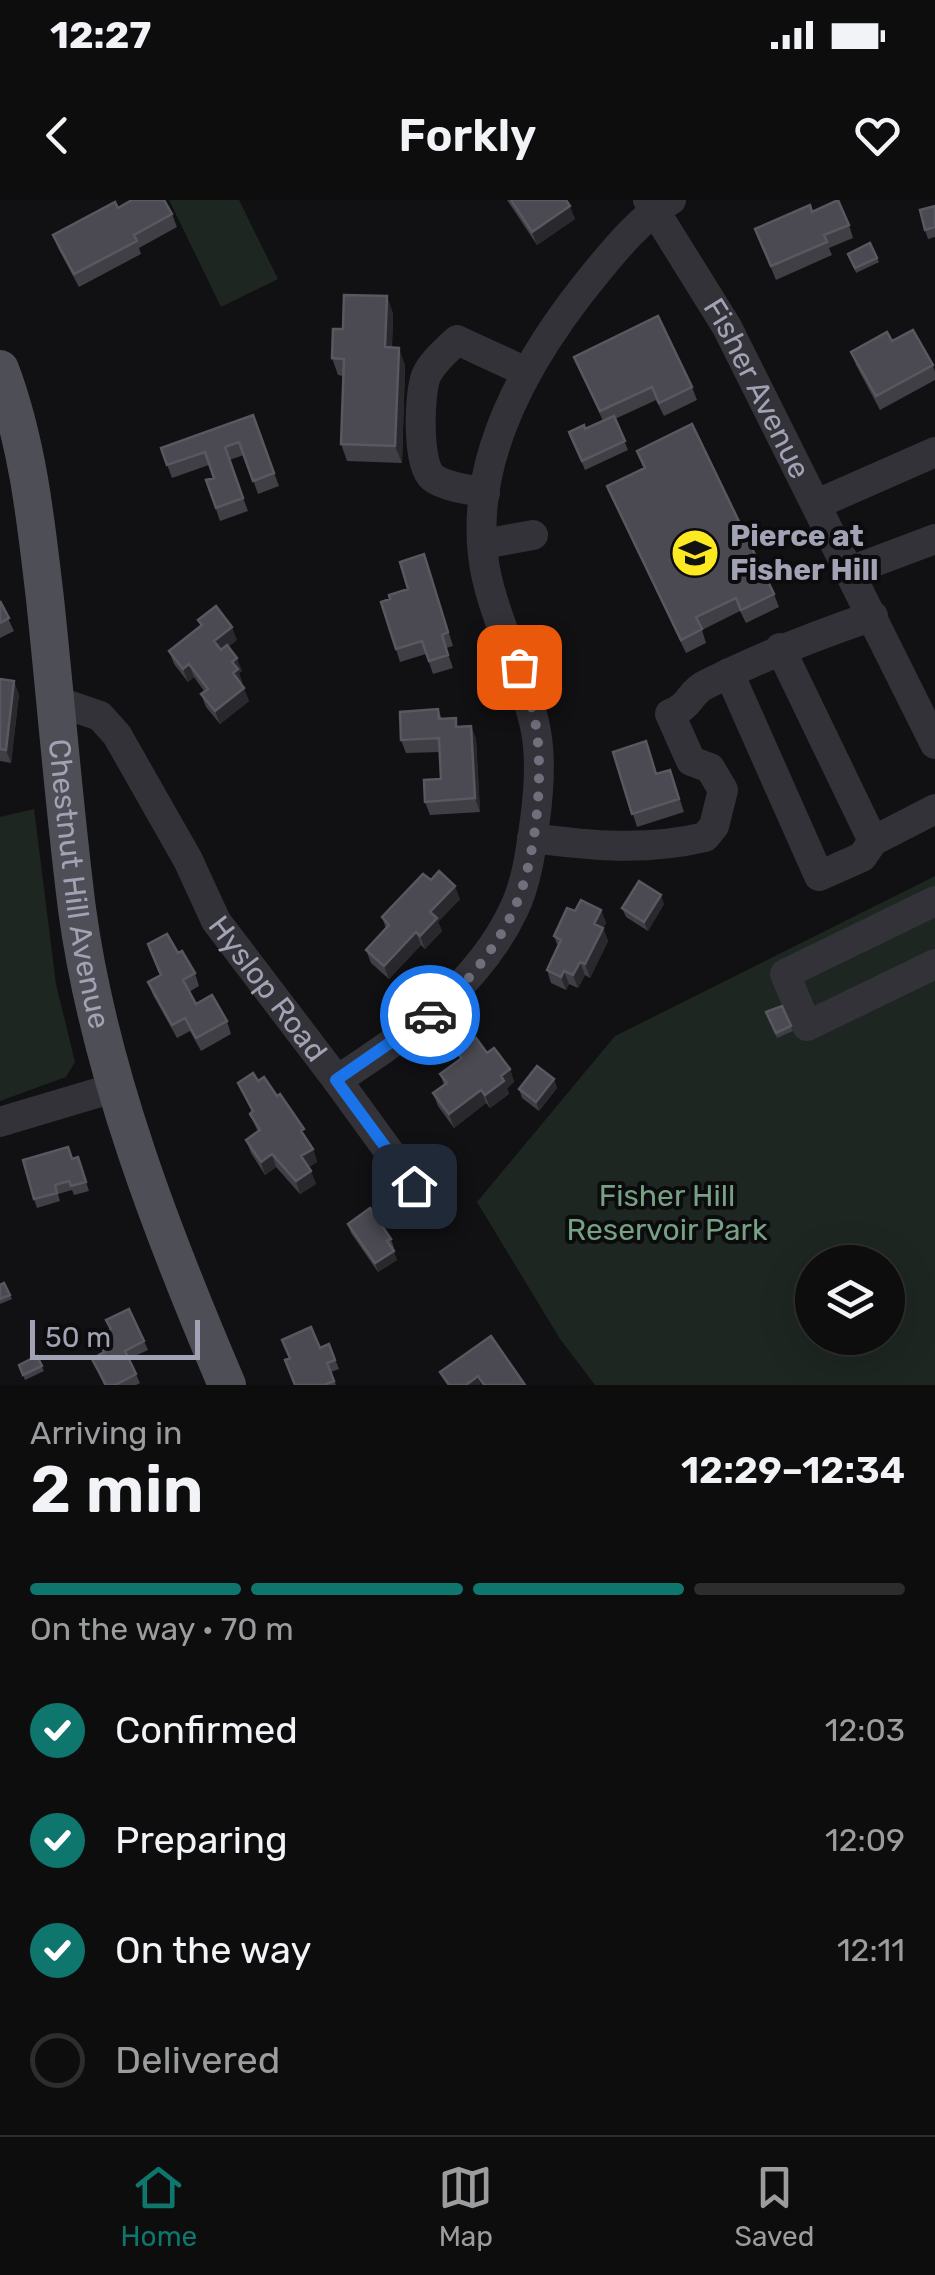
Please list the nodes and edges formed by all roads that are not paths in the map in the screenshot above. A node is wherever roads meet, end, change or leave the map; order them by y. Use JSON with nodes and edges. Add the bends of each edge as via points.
{"nodes":[{"id":1,"x":658,"y":203,"type":"edge"},
{"id":2,"x":0,"y":370,"type":"edge"},
{"id":3,"x":526,"y":372,"type":"junction"},
{"id":4,"x":935,"y":452,"type":"edge"},
{"id":5,"x":485,"y":493,"type":"junction"},
{"id":6,"x":816,"y":504,"type":"junction"},
{"id":7,"x":533,"y":534,"type":"dead end"},
{"id":8,"x":935,"y":540,"type":"edge"},
{"id":9,"x":483,"y":544,"type":"junction"},
{"id":10,"x":850,"y":570,"type":"junction"},
{"id":11,"x":872,"y":616,"type":"junction"},
{"id":12,"x":780,"y":648,"type":"junction"},
{"id":13,"x":728,"y":673,"type":"junction"},
{"id":14,"x":924,"y":696,"type":"edge"},
{"id":15,"x":56,"y":701,"type":"junction"},
{"id":16,"x":935,"y":744,"type":"edge"},
{"id":17,"x":935,"y":810,"type":"edge"},
{"id":18,"x":532,"y":838,"type":"junction"},
{"id":19,"x":873,"y":841,"type":"junction"},
{"id":20,"x":935,"y":901,"type":"edge"},
{"id":21,"x":935,"y":964,"type":"edge"},
{"id":22,"x":336,"y":1080,"type":"junction"},
{"id":23,"x":117,"y":1088,"type":"junction"},
{"id":24,"x":0,"y":1122,"type":"edge"},
{"id":25,"x":414,"y":1186,"type":"dead end"},
{"id":26,"x":227,"y":1385,"type":"edge"}],
"edges":[{"from":1,"to":3,"type":"street","name":"Hyslop Road","via":[[559,318]]},
{"from":1,"to":6,"type":"street","name":"Fisher Avenue"},
{"from":2,"to":15,"type":"main road","name":"Chestnut Hill Avenue","via":[[25,455]]},
{"from":3,"to":5,"type":"street","name":"Hyslop Road","via":[[494,447]]},
{"from":3,"to":5,"type":"street","via":[[457,340],[424,381],[426,470],[435,480]]},
{"from":4,"to":6,"type":"street"},
{"from":5,"to":9,"type":"street","name":"Hyslop Road"},
{"from":6,"to":10,"type":"street","name":"Fisher Avenue"},
{"from":7,"to":9,"type":"street"},
{"from":8,"to":10,"type":"street"},
{"from":9,"to":18,"type":"street","name":"Hyslop Road","via":[[536,728],[539,792]]},
{"from":10,"to":11,"type":"street","name":"Fisher Avenue"},
{"from":11,"to":12,"type":"street"},
{"from":11,"to":14,"type":"street","name":"Fisher Avenue"},
{"from":12,"to":13,"type":"street"},
{"from":12,"to":19,"type":"street"},
{"from":13,"to":18,"type":"street","via":[[698,688],[686,707],[670,714],[691,761],[710,768],[723,790],[705,837],[630,848]]},
{"from":13,"to":19,"type":"street","via":[[819,876],[862,858]]},
{"from":14,"to":16,"type":"street","name":"Fisher Avenue"},
{"from":15,"to":22,"type":"street","name":"Hyslop Road","via":[[100,716],[117,735],[216,921]]},
{"from":15,"to":23,"type":"main road","name":"Chestnut Hill Avenue","via":[[78,913]]},
{"from":17,"to":19,"type":"street"},
{"from":18,"to":22,"type":"street","name":"Hyslop Road","via":[[516,906],[491,951],[435,1012]]},
{"from":20,"to":21,"type":"street","via":[[785,974],[807,1026]]},
{"from":22,"to":25,"type":"street"},
{"from":23,"to":24,"type":"street"},
{"from":23,"to":26,"type":"main road","name":"Chestnut Hill Avenue","via":[[179,1273]]}]}
